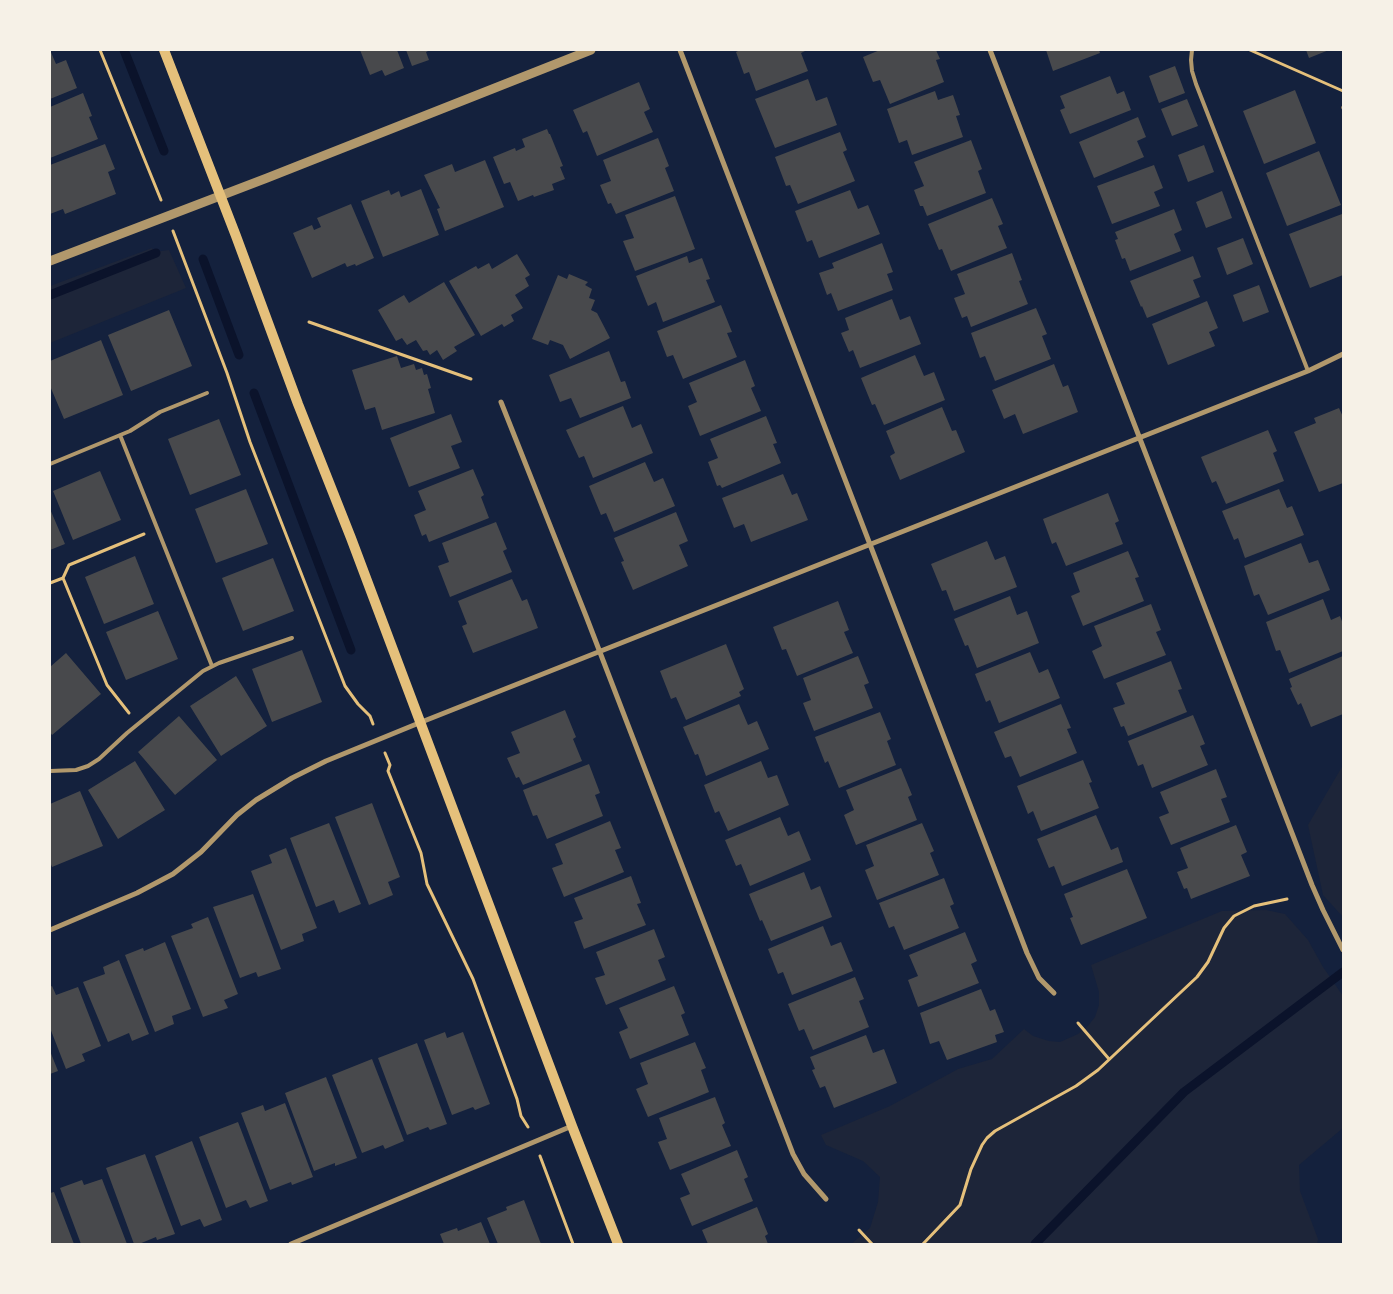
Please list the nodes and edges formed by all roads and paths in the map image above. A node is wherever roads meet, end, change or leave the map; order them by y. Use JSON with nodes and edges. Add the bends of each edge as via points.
{"nodes":[{"id":1,"x":100,"y":50,"type":"edge"},
{"id":2,"x":164,"y":50,"type":"edge"},
{"id":3,"x":591,"y":50,"type":"edge"},
{"id":4,"x":680,"y":50,"type":"edge"},
{"id":5,"x":990,"y":50,"type":"edge"},
{"id":6,"x":1192,"y":50,"type":"edge"},
{"id":7,"x":1250,"y":50,"type":"edge"},
{"id":8,"x":1343,"y":91,"type":"edge"},
{"id":9,"x":221,"y":196,"type":"junction"},
{"id":10,"x":161,"y":198,"type":"dead end"},
{"id":11,"x":173,"y":231,"type":"dead end"},
{"id":12,"x":50,"y":261,"type":"edge"},
{"id":13,"x":309,"y":322,"type":"dead end"},
{"id":14,"x":1343,"y":354,"type":"edge"},
{"id":15,"x":1308,"y":370,"type":"junction"},
{"id":16,"x":471,"y":379,"type":"dead end"},
{"id":17,"x":207,"y":393,"type":"dead end"},
{"id":18,"x":501,"y":402,"type":"dead end"},
{"id":19,"x":120,"y":435,"type":"junction"},
{"id":20,"x":1140,"y":437,"type":"junction"},
{"id":21,"x":50,"y":464,"type":"edge"},
{"id":22,"x":158,"y":529,"type":"junction"},
{"id":23,"x":870,"y":545,"type":"junction"},
{"id":24,"x":63,"y":578,"type":"junction"},
{"id":25,"x":50,"y":583,"type":"edge"},
{"id":26,"x":292,"y":638,"type":"dead end"},
{"id":27,"x":600,"y":652,"type":"junction"},
{"id":28,"x":212,"y":666,"type":"junction"},
{"id":29,"x":370,"y":716,"type":"dead end"},
{"id":30,"x":419,"y":723,"type":"junction"},
{"id":31,"x":138,"y":724,"type":"junction"},
{"id":32,"x":390,"y":765,"type":"dead end"},
{"id":33,"x":50,"y":771,"type":"edge"},
{"id":34,"x":1287,"y":899,"type":"dead end"},
{"id":35,"x":50,"y":930,"type":"edge"},
{"id":36,"x":1343,"y":950,"type":"edge"},
{"id":37,"x":1054,"y":993,"type":"dead end"},
{"id":38,"x":1078,"y":1023,"type":"dead end"},
{"id":39,"x":1108,"y":1059,"type":"junction"},
{"id":40,"x":526,"y":1122,"type":"dead end"},
{"id":41,"x":572,"y":1126,"type":"junction"},
{"id":42,"x":542,"y":1162,"type":"dead end"},
{"id":43,"x":826,"y":1199,"type":"dead end"},
{"id":44,"x":858,"y":1230,"type":"dead end"},
{"id":45,"x":290,"y":1244,"type":"edge"},
{"id":46,"x":573,"y":1244,"type":"edge"},
{"id":47,"x":618,"y":1244,"type":"edge"},
{"id":48,"x":872,"y":1244,"type":"edge"},
{"id":49,"x":922,"y":1244,"type":"edge"}],
"edges":[{"from":1,"to":10,"type":"path"},
{"from":2,"to":9,"type":"main road"},
{"from":3,"to":9,"type":"street"},
{"from":4,"to":23,"type":"street"},
{"from":5,"to":20,"type":"street"},
{"from":6,"to":15,"type":"lane","via":[[1190,60],[1196,84]]},
{"from":7,"to":8,"type":"path"},
{"from":9,"to":12,"type":"street"},
{"from":9,"to":30,"type":"main road"},
{"from":11,"to":29,"type":"path","via":[[250,442],[345,686]]},
{"from":13,"to":16,"type":"path"},
{"from":14,"to":15,"type":"street"},
{"from":15,"to":20,"type":"street"},
{"from":17,"to":19,"type":"lane","via":[[160,412]]},
{"from":18,"to":27,"type":"street"},
{"from":19,"to":21,"type":"lane"},
{"from":19,"to":22,"type":"lane"},
{"from":20,"to":23,"type":"street"},
{"from":20,"to":36,"type":"street","via":[[1305,866]]},
{"from":22,"to":24,"type":"path","via":[[69,565]]},
{"from":22,"to":28,"type":"lane"},
{"from":23,"to":27,"type":"street"},
{"from":23,"to":37,"type":"street","via":[[1027,953],[1039,978]]},
{"from":24,"to":25,"type":"path"},
{"from":24,"to":31,"type":"path","via":[[107,685]]},
{"from":26,"to":28,"type":"lane"},
{"from":27,"to":30,"type":"street"},
{"from":27,"to":43,"type":"street","via":[[793,1154],[804,1174]]},
{"from":28,"to":31,"type":"lane"},
{"from":30,"to":35,"type":"street","via":[[274,788],[237,815],[201,852],[173,874]]},
{"from":30,"to":41,"type":"main road"},
{"from":31,"to":33,"type":"lane","via":[[88,766]]},
{"from":32,"to":40,"type":"path","via":[[388,771],[418,845],[427,884],[470,972],[521,1116]]},
{"from":34,"to":39,"type":"path","via":[[1254,906],[1234,916],[1197,978]]},
{"from":38,"to":39,"type":"path"},
{"from":39,"to":49,"type":"path","via":[[1076,1086],[987,1138],[974,1162],[960,1205]]},
{"from":41,"to":45,"type":"street"},
{"from":41,"to":47,"type":"main road"},
{"from":42,"to":46,"type":"path"},
{"from":44,"to":48,"type":"path"}]}
